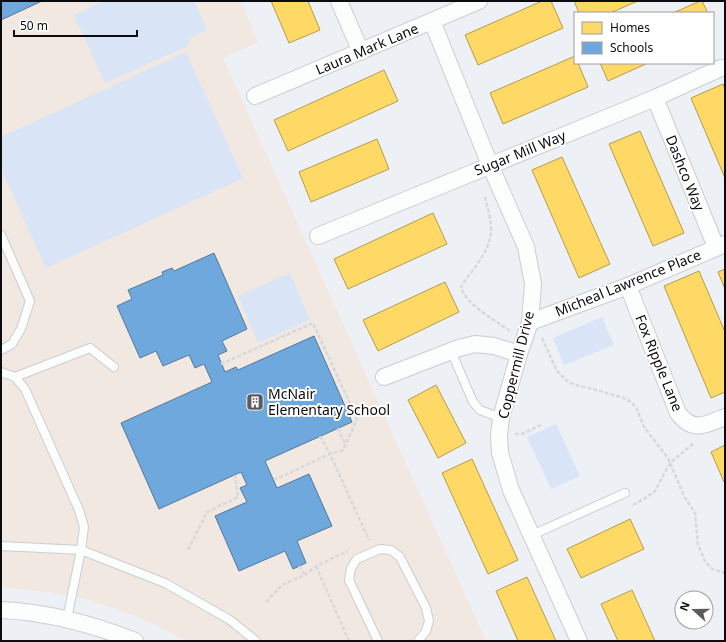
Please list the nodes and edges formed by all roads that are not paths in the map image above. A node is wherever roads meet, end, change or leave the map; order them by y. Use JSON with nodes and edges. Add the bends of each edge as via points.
{"nodes":[{"id":1,"x":339,"y":1,"type":"edge"},
{"id":2,"x":478,"y":1,"type":"edge"},
{"id":3,"x":452,"y":6,"type":"edge"},
{"id":4,"x":432,"y":21,"type":"junction"},
{"id":5,"x":361,"y":52,"type":"junction"},
{"id":6,"x":721,"y":68,"type":"dead end"},
{"id":7,"x":255,"y":96,"type":"dead end"},
{"id":8,"x":654,"y":98,"type":"junction"},
{"id":9,"x":483,"y":168,"type":"junction"},
{"id":10,"x":1,"y":235,"type":"edge"},
{"id":11,"x":318,"y":236,"type":"dead end"},
{"id":12,"x":721,"y":246,"type":"edge"},
{"id":13,"x":628,"y":286,"type":"junction"},
{"id":14,"x":530,"y":322,"type":"junction"},
{"id":15,"x":521,"y":348,"type":"junction"},
{"id":16,"x":1,"y":350,"type":"edge"},
{"id":17,"x":451,"y":351,"type":"junction"},
{"id":18,"x":114,"y":367,"type":"dead end"},
{"id":19,"x":1,"y":370,"type":"edge"},
{"id":20,"x":14,"y":377,"type":"junction"},
{"id":21,"x":384,"y":377,"type":"dead end"},
{"id":22,"x":725,"y":417,"type":"edge"},
{"id":23,"x":502,"y":418,"type":"junction"},
{"id":24,"x":625,"y":493,"type":"dead end"},
{"id":25,"x":532,"y":536,"type":"junction"},
{"id":26,"x":1,"y":546,"type":"edge"},
{"id":27,"x":81,"y":550,"type":"junction"},
{"id":28,"x":1,"y":610,"type":"edge"},
{"id":29,"x":67,"y":619,"type":"junction"},
{"id":30,"x":135,"y":641,"type":"edge"},
{"id":31,"x":256,"y":641,"type":"edge"},
{"id":32,"x":378,"y":641,"type":"edge"},
{"id":33,"x":418,"y":641,"type":"edge"},
{"id":34,"x":579,"y":641,"type":"edge"}],
"edges":[{"from":1,"to":5,"type":"street"},
{"from":2,"to":3,"type":"street","name":"Laura Mark Lane"},
{"from":3,"to":4,"type":"street","name":"Laura Mark Lane"},
{"from":4,"to":5,"type":"street","name":"Laura Mark Lane"},
{"from":4,"to":9,"type":"street","name":"Coppermill Drive"},
{"from":5,"to":7,"type":"street","name":"Laura Mark Lane"},
{"from":6,"to":8,"type":"street","name":"Sugar Mill Way"},
{"from":8,"to":9,"type":"street","name":"Sugar Mill Way"},
{"from":8,"to":12,"type":"street","name":"Dashco Way"},
{"from":9,"to":11,"type":"street","name":"Sugar Mill Way"},
{"from":9,"to":14,"type":"street","name":"Coppermill Drive","via":[[526,247],[533,284]]},
{"from":10,"to":16,"type":"lane","via":[[30,301],[21,329],[12,344]]},
{"from":12,"to":13,"type":"street","name":"Micheal Lawrence Place"},
{"from":13,"to":14,"type":"street","name":"Micheal Lawrence Place"},
{"from":13,"to":22,"type":"street","name":"Fox Ripple Lane","via":[[678,413],[691,425],[700,426]]},
{"from":14,"to":15,"type":"street","name":"Coppermill Drive"},
{"from":15,"to":17,"type":"street","via":[[475,344]]},
{"from":15,"to":23,"type":"street","name":"Coppermill Drive"},
{"from":17,"to":21,"type":"street"},
{"from":17,"to":23,"type":"lane","via":[[473,402],[480,410]]},
{"from":18,"to":20,"type":"lane","via":[[90,348]]},
{"from":19,"to":20,"type":"lane"},
{"from":20,"to":27,"type":"lane","via":[[25,389],[79,510],[84,527]]},
{"from":23,"to":25,"type":"street","name":"Coppermill Drive","via":[[499,435],[500,453],[511,490]]},
{"from":24,"to":25,"type":"lane"},
{"from":25,"to":34,"type":"street","name":"Coppermill Drive"},
{"from":26,"to":27,"type":"lane"},
{"from":27,"to":29,"type":"lane"},
{"from":27,"to":31,"type":"lane","via":[[165,583],[230,620]]},
{"from":28,"to":29,"type":"street"},
{"from":29,"to":30,"type":"street"},
{"from":32,"to":33,"type":"lane","via":[[350,580],[351,568],[357,559],[380,549],[391,550],[400,557],[426,608],[429,620],[426,631]]}]}
